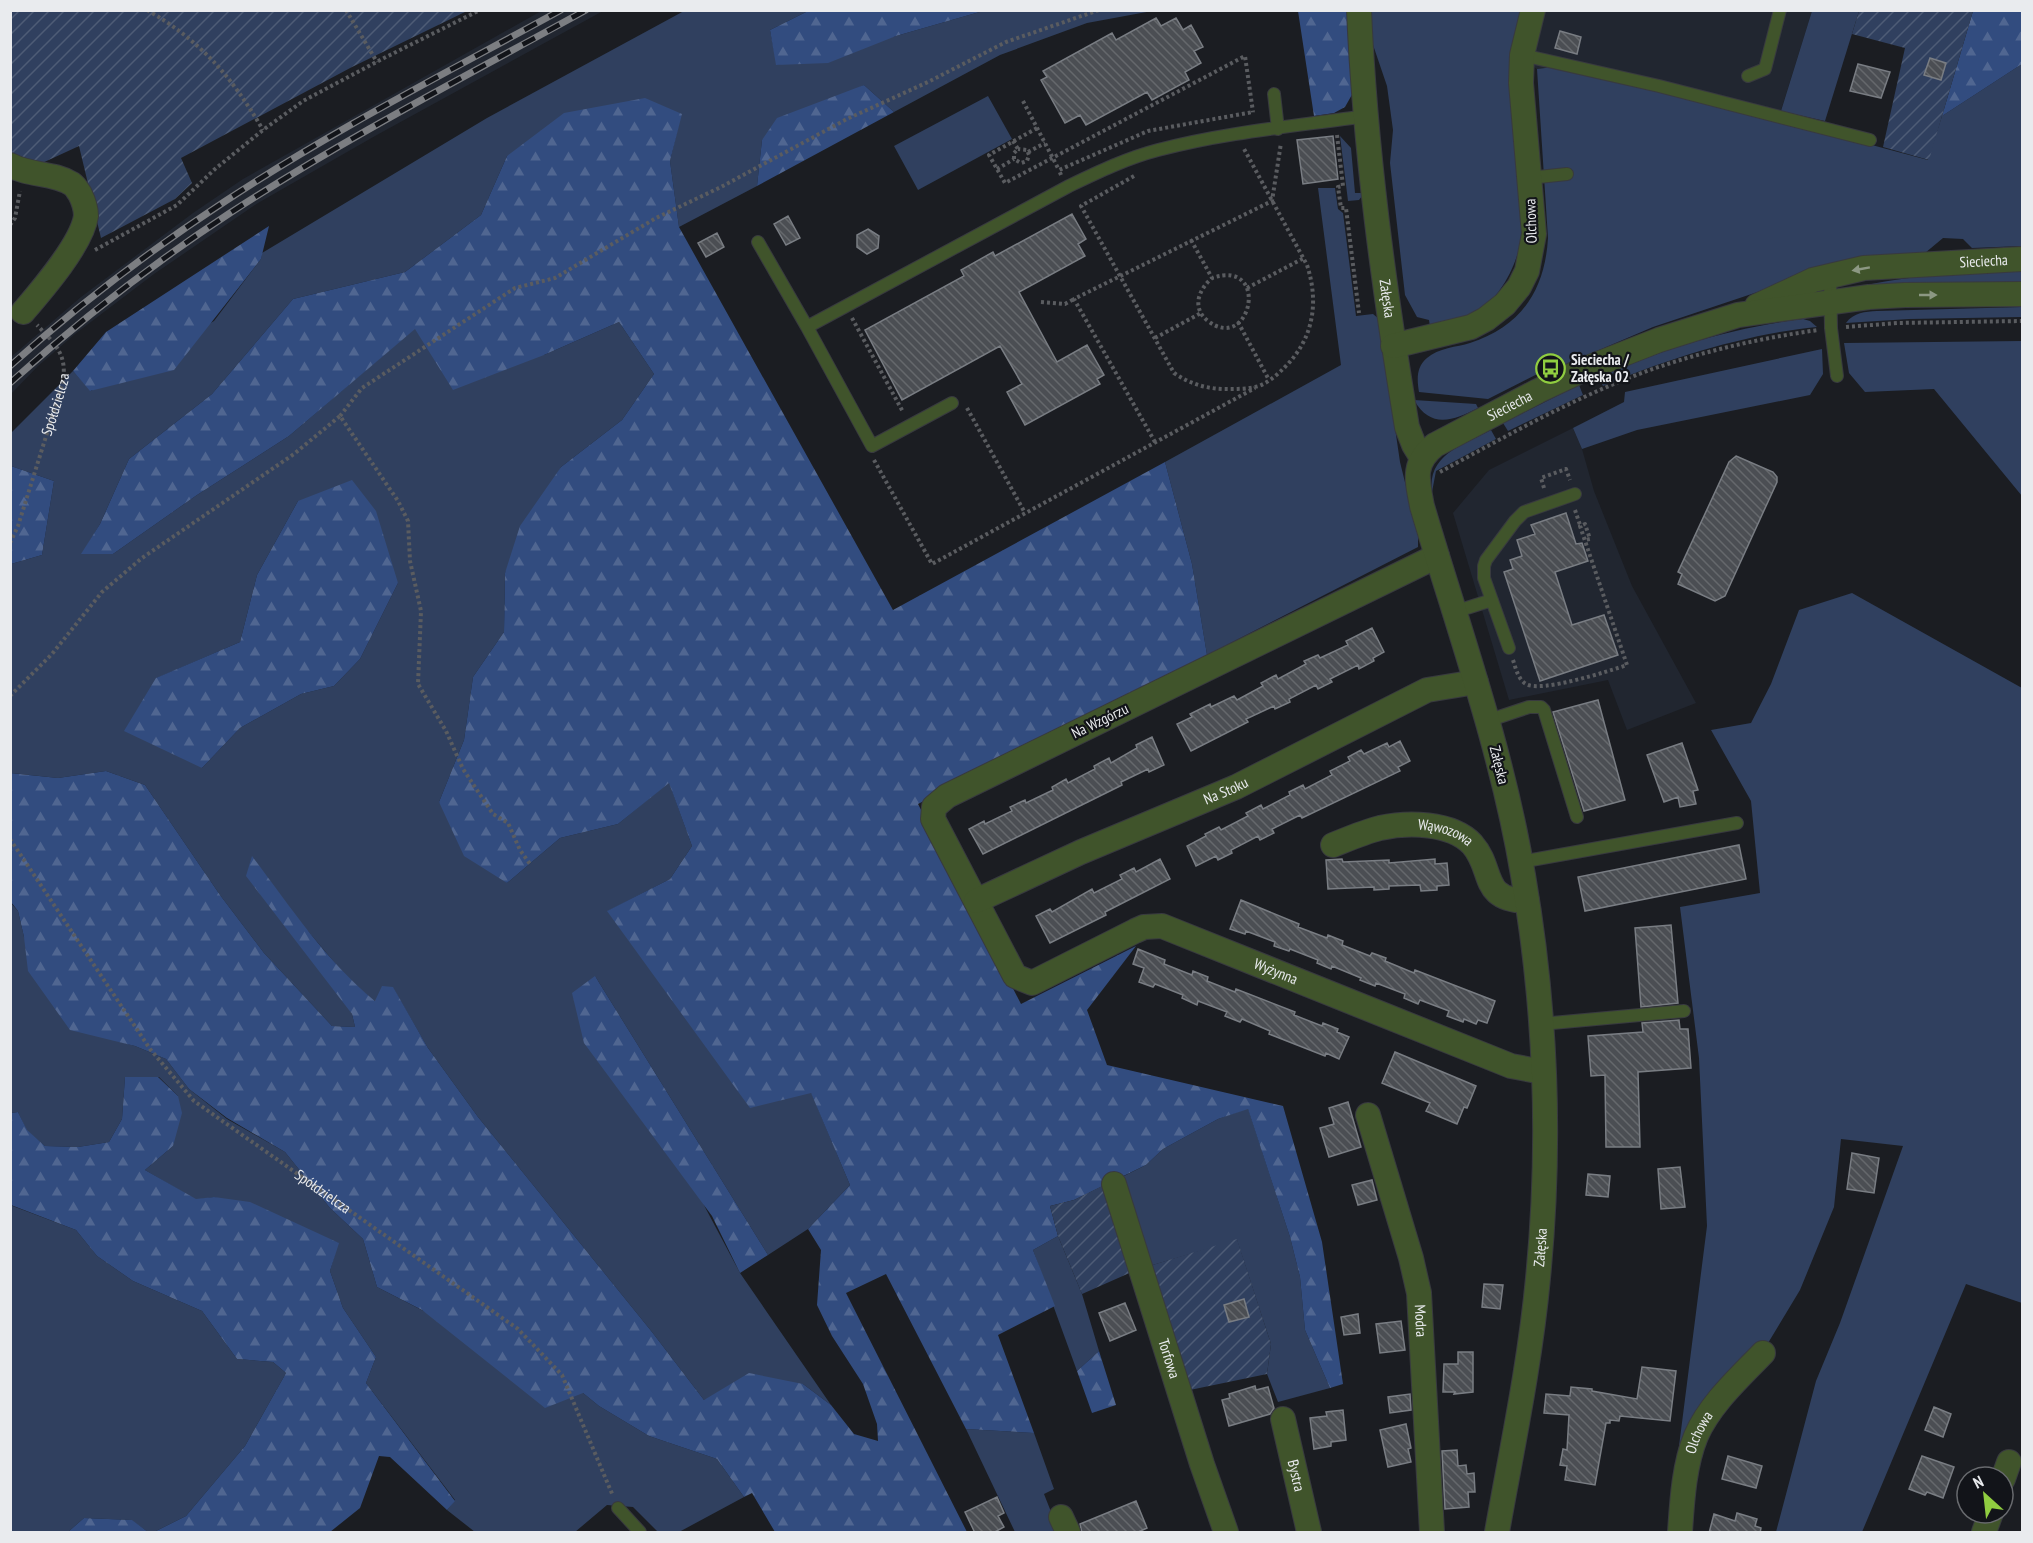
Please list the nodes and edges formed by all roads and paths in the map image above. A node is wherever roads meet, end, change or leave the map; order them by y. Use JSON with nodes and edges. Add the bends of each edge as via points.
{"nodes":[{"id":1,"x":147,"y":10,"type":"edge"},
{"id":2,"x":346,"y":10,"type":"edge"},
{"id":3,"x":480,"y":10,"type":"edge"},
{"id":4,"x":1099,"y":10,"type":"edge"},
{"id":5,"x":1359,"y":10,"type":"edge"},
{"id":6,"x":1533,"y":10,"type":"edge"},
{"id":7,"x":1780,"y":10,"type":"edge"},
{"id":8,"x":1522,"y":55,"type":"junction"},
{"id":9,"x":376,"y":62,"type":"junction"},
{"id":10,"x":1748,"y":76,"type":"dead end"},
{"id":11,"x":1274,"y":94,"type":"dead end"},
{"id":12,"x":1023,"y":101,"type":"dead end"},
{"id":13,"x":1253,"y":112,"type":"dead end"},
{"id":14,"x":1366,"y":116,"type":"junction"},
{"id":15,"x":1037,"y":128,"type":"junction"},
{"id":16,"x":263,"y":130,"type":"junction"},
{"id":17,"x":1337,"y":132,"type":"dead end"},
{"id":18,"x":1275,"y":134,"type":"junction"},
{"id":19,"x":1870,"y":140,"type":"dead end"},
{"id":20,"x":1014,"y":141,"type":"junction"},
{"id":21,"x":1252,"y":142,"type":"dead end"},
{"id":22,"x":1045,"y":143,"type":"junction"},
{"id":23,"x":1018,"y":149,"type":"junction"},
{"id":24,"x":1028,"y":152,"type":"junction"},
{"id":25,"x":1053,"y":158,"type":"junction"},
{"id":26,"x":1014,"y":159,"type":"junction"},
{"id":27,"x":1024,"y":162,"type":"junction"},
{"id":28,"x":15,"y":168,"type":"edge"},
{"id":29,"x":997,"y":168,"type":"junction"},
{"id":30,"x":1029,"y":170,"type":"junction"},
{"id":31,"x":1059,"y":170,"type":"dead end"},
{"id":32,"x":1139,"y":173,"type":"dead end"},
{"id":33,"x":1567,"y":174,"type":"dead end"},
{"id":34,"x":1529,"y":178,"type":"junction"},
{"id":35,"x":1272,"y":201,"type":"junction"},
{"id":36,"x":10,"y":225,"type":"edge"},
{"id":37,"x":1191,"y":240,"type":"junction"},
{"id":38,"x":758,"y":242,"type":"dead end"},
{"id":39,"x":1304,"y":258,"type":"junction"},
{"id":40,"x":65,"y":259,"type":"junction"},
{"id":41,"x":2022,"y":259,"type":"edge"},
{"id":42,"x":1120,"y":275,"type":"junction"},
{"id":43,"x":1830,"y":276,"type":"junction"},
{"id":44,"x":1212,"y":278,"type":"junction"},
{"id":45,"x":1247,"y":288,"type":"junction"},
{"id":46,"x":2022,"y":294,"type":"edge"},
{"id":47,"x":1074,"y":299,"type":"junction"},
{"id":48,"x":1041,"y":302,"type":"dead end"},
{"id":49,"x":1830,"y":303,"type":"junction"},
{"id":50,"x":23,"y":312,"type":"joint"},
{"id":51,"x":1201,"y":313,"type":"junction"},
{"id":52,"x":1359,"y":313,"type":"dead end"},
{"id":53,"x":851,"y":315,"type":"dead end"},
{"id":54,"x":1738,"y":315,"type":"junction"},
{"id":55,"x":2022,"y":321,"type":"edge"},
{"id":56,"x":1238,"y":322,"type":"junction"},
{"id":57,"x":807,"y":327,"type":"junction"},
{"id":58,"x":1831,"y":328,"type":"junction"},
{"id":59,"x":1155,"y":338,"type":"junction"},
{"id":60,"x":1393,"y":346,"type":"junction"},
{"id":61,"x":1836,"y":376,"type":"dead end"},
{"id":62,"x":1269,"y":380,"type":"junction"},
{"id":63,"x":1259,"y":386,"type":"junction"},
{"id":64,"x":952,"y":403,"type":"dead end"},
{"id":65,"x":340,"y":416,"type":"junction"},
{"id":66,"x":974,"y":420,"type":"dead end"},
{"id":67,"x":910,"y":425,"type":"junction"},
{"id":68,"x":1155,"y":442,"type":"junction"},
{"id":69,"x":875,"y":462,"type":"dead end"},
{"id":70,"x":1431,"y":466,"type":"junction"},
{"id":71,"x":1574,"y":499,"type":"joint"},
{"id":72,"x":1025,"y":513,"type":"junction"},
{"id":73,"x":10,"y":543,"type":"edge"},
{"id":74,"x":1437,"y":556,"type":"junction"},
{"id":75,"x":1492,"y":600,"type":"junction"},
{"id":76,"x":1454,"y":612,"type":"junction"},
{"id":77,"x":1509,"y":648,"type":"joint"},
{"id":78,"x":1476,"y":682,"type":"junction"},
{"id":79,"x":10,"y":696,"type":"edge"},
{"id":80,"x":1487,"y":721,"type":"junction"},
{"id":81,"x":1577,"y":817,"type":"dead end"},
{"id":82,"x":1737,"y":823,"type":"dead end"},
{"id":83,"x":10,"y":839,"type":"edge"},
{"id":84,"x":1333,"y":845,"type":"dead end"},
{"id":85,"x":1521,"y":862,"type":"junction"},
{"id":86,"x":530,"y":864,"type":"dead end"},
{"id":87,"x":976,"y":901,"type":"junction"},
{"id":88,"x":1527,"y":901,"type":"junction"},
{"id":89,"x":1015,"y":976,"type":"joint"},
{"id":90,"x":1684,"y":1011,"type":"dead end"},
{"id":91,"x":1541,"y":1024,"type":"junction"},
{"id":92,"x":1544,"y":1072,"type":"junction"},
{"id":93,"x":1368,"y":1115,"type":"dead end"},
{"id":94,"x":1114,"y":1184,"type":"dead end"},
{"id":95,"x":1763,"y":1353,"type":"dead end"},
{"id":96,"x":1283,"y":1419,"type":"dead end"},
{"id":97,"x":618,"y":1508,"type":"joint"},
{"id":98,"x":640,"y":1533,"type":"edge"},
{"id":99,"x":1226,"y":1533,"type":"edge"},
{"id":100,"x":1309,"y":1533,"type":"edge"},
{"id":101,"x":1432,"y":1533,"type":"edge"},
{"id":102,"x":1497,"y":1533,"type":"edge"},
{"id":103,"x":1680,"y":1533,"type":"edge"}],
"edges":[{"from":1,"to":16,"type":"path","via":[[207,52]]},
{"from":2,"to":9,"type":"path"},
{"from":3,"to":9,"type":"path"},
{"from":4,"to":65,"type":"path","via":[[1006,42],[846,119],[656,218],[555,278],[515,288],[362,388]]},
{"from":5,"to":14,"type":"street","name":"Załęska"},
{"from":6,"to":8,"type":"street","name":"Olchowa"},
{"from":7,"to":10,"type":"lane","via":[[1765,69]]},
{"from":8,"to":19,"type":"lane"},
{"from":8,"to":34,"type":"street","name":"Olchowa"},
{"from":9,"to":16,"type":"path","via":[[303,101]]},
{"from":11,"to":18,"type":"lane"},
{"from":12,"to":15,"type":"path"},
{"from":13,"to":25,"type":"path","via":[[1245,56]]},
{"from":14,"to":18,"type":"lane"},
{"from":14,"to":60,"type":"street","name":"Załęska"},
{"from":15,"to":20,"type":"path"},
{"from":15,"to":22,"type":"path"},
{"from":16,"to":40,"type":"path","via":[[177,205],[100,249]]},
{"from":17,"to":52,"type":"path","via":[[1343,186],[1338,187],[1341,208],[1346,208]]},
{"from":18,"to":35,"type":"path","via":[[1282,139]]},
{"from":18,"to":57,"type":"lane","via":[[1236,134],[1157,150],[1110,166]]},
{"from":20,"to":23,"type":"path"},
{"from":20,"to":29,"type":"path","via":[[989,155]]},
{"from":21,"to":35,"type":"path","via":[[1242,143]]},
{"from":22,"to":24,"type":"path"},
{"from":22,"to":25,"type":"path"},
{"from":23,"to":24,"type":"path"},
{"from":23,"to":26,"type":"path"},
{"from":24,"to":27,"type":"path","via":[[1029,158]]},
{"from":25,"to":30,"type":"path"},
{"from":25,"to":31,"type":"path"},
{"from":26,"to":27,"type":"path"},
{"from":26,"to":29,"type":"path"},
{"from":27,"to":30,"type":"path"},
{"from":28,"to":36,"type":"path","via":[[20,195]]},
{"from":28,"to":40,"type":"street","via":[[73,184],[82,198],[86,215]]},
{"from":29,"to":30,"type":"path","via":[[1005,183]]},
{"from":32,"to":42,"type":"path","via":[[1081,206]]},
{"from":33,"to":34,"type":"lane"},
{"from":34,"to":60,"type":"street","name":"Olchowa","via":[[1534,234],[1527,271],[1519,287],[1505,304],[1471,327]]},
{"from":35,"to":37,"type":"path"},
{"from":35,"to":39,"type":"path"},
{"from":37,"to":42,"type":"path"},
{"from":37,"to":44,"type":"path"},
{"from":38,"to":57,"type":"lane"},
{"from":39,"to":45,"type":"path"},
{"from":39,"to":62,"type":"path","via":[[1312,281],[1313,319],[1293,360]]},
{"from":40,"to":50,"type":"street"},
{"from":41,"to":43,"type":"street","name":"Sieciecha","one_way":true,"via":[[1864,268]]},
{"from":42,"to":47,"type":"path"},
{"from":42,"to":59,"type":"path"},
{"from":43,"to":49,"type":"lane"},
{"from":43,"to":54,"type":"street","name":"Sieciecha"},
{"from":44,"to":45,"type":"path","via":[[1236,277]]},
{"from":44,"to":51,"type":"path","via":[[1199,293]]},
{"from":45,"to":56,"type":"path","via":[[1250,305]]},
{"from":49,"to":46,"type":"street","name":"Sieciecha","one_way":true,"via":[[1905,295]]},
{"from":47,"to":48,"type":"path","via":[[1065,304]]},
{"from":47,"to":68,"type":"path"},
{"from":49,"to":54,"type":"street","name":"Sieciecha"},
{"from":49,"to":58,"type":"lane"},
{"from":50,"to":73,"type":"path","name":"Spółdzielcza","via":[[62,354],[65,366]]},
{"from":51,"to":56,"type":"path","via":[[1219,326]]},
{"from":51,"to":59,"type":"path"},
{"from":53,"to":67,"type":"path"},
{"from":54,"to":70,"type":"street","name":"Sieciecha","via":[[1659,340],[1538,391],[1435,445]]},
{"from":55,"to":58,"type":"path"},
{"from":56,"to":62,"type":"path"},
{"from":57,"to":67,"type":"lane","via":[[872,446]]},
{"from":58,"to":61,"type":"lane"},
{"from":58,"to":70,"type":"path","via":[[1731,347],[1648,371]]},
{"from":59,"to":63,"type":"path","via":[[1174,373],[1186,381],[1223,389]]},
{"from":60,"to":70,"type":"street","name":"Załęska","via":[[1407,427],[1414,445]]},
{"from":62,"to":63,"type":"path"},
{"from":63,"to":68,"type":"path"},
{"from":64,"to":67,"type":"lane"},
{"from":65,"to":79,"type":"path","via":[[294,454],[142,558],[102,592],[52,654]]},
{"from":65,"to":86,"type":"path","via":[[408,521],[410,561],[422,611],[418,684],[463,769],[493,814],[507,823]]},
{"from":66,"to":72,"type":"path"},
{"from":68,"to":72,"type":"path"},
{"from":69,"to":72,"type":"path","via":[[932,564]]},
{"from":70,"to":74,"type":"street","name":"Załęska","via":[[1418,468],[1417,480]]},
{"from":71,"to":75,"type":"lane","via":[[1529,510],[1515,521],[1484,566]]},
{"from":71,"to":77,"type":"path","via":[[1576,513],[1579,522],[1582,531],[1585,540],[1590,539],[1585,524],[1580,526],[1627,665],[1594,676],[1532,687],[1520,679]]},
{"from":74,"to":76,"type":"street","name":"Załęska"},
{"from":74,"to":87,"type":"street","name":"Na Wzgórzu","via":[[947,796],[934,807],[933,819]]},
{"from":75,"to":76,"type":"lane"},
{"from":75,"to":77,"type":"lane"},
{"from":76,"to":78,"type":"street","name":"Załęska"},
{"from":78,"to":80,"type":"street","name":"Załęska"},
{"from":78,"to":87,"type":"street","name":"Na Stoku","via":[[1427,690],[1236,787]]},
{"from":80,"to":81,"type":"lane","via":[[1529,707],[1544,710]]},
{"from":80,"to":85,"type":"street","name":"Załęska"},
{"from":82,"to":85,"type":"lane"},
{"from":83,"to":97,"type":"path","name":"Spółdzielcza","via":[[150,1049],[194,1101],[518,1329],[562,1375]]},
{"from":84,"to":88,"type":"street","name":"Wąwozowa","via":[[1382,827],[1449,829],[1476,849],[1498,894]]},
{"from":85,"to":88,"type":"street","name":"Załęska"},
{"from":87,"to":89,"type":"street","name":"Na Wzgórzu"},
{"from":88,"to":91,"type":"street","name":"Załęska"},
{"from":89,"to":92,"type":"street","name":"Wyżynna","via":[[1032,983],[1144,927],[1162,926],[1511,1066]]},
{"from":90,"to":91,"type":"lane"},
{"from":91,"to":92,"type":"street","name":"Załęska"},
{"from":92,"to":102,"type":"street","name":"Załęska","via":[[1545,1153],[1538,1280],[1527,1368]]},
{"from":93,"to":101,"type":"street","name":"Modra","via":[[1419,1293]]},
{"from":94,"to":99,"type":"street","name":"Torfowa"},
{"from":95,"to":103,"type":"street","name":"Olchowa","via":[[1725,1394],[1696,1437]]},
{"from":96,"to":100,"type":"street","name":"Bystra"},
{"from":97,"to":98,"type":"lane"}]}
